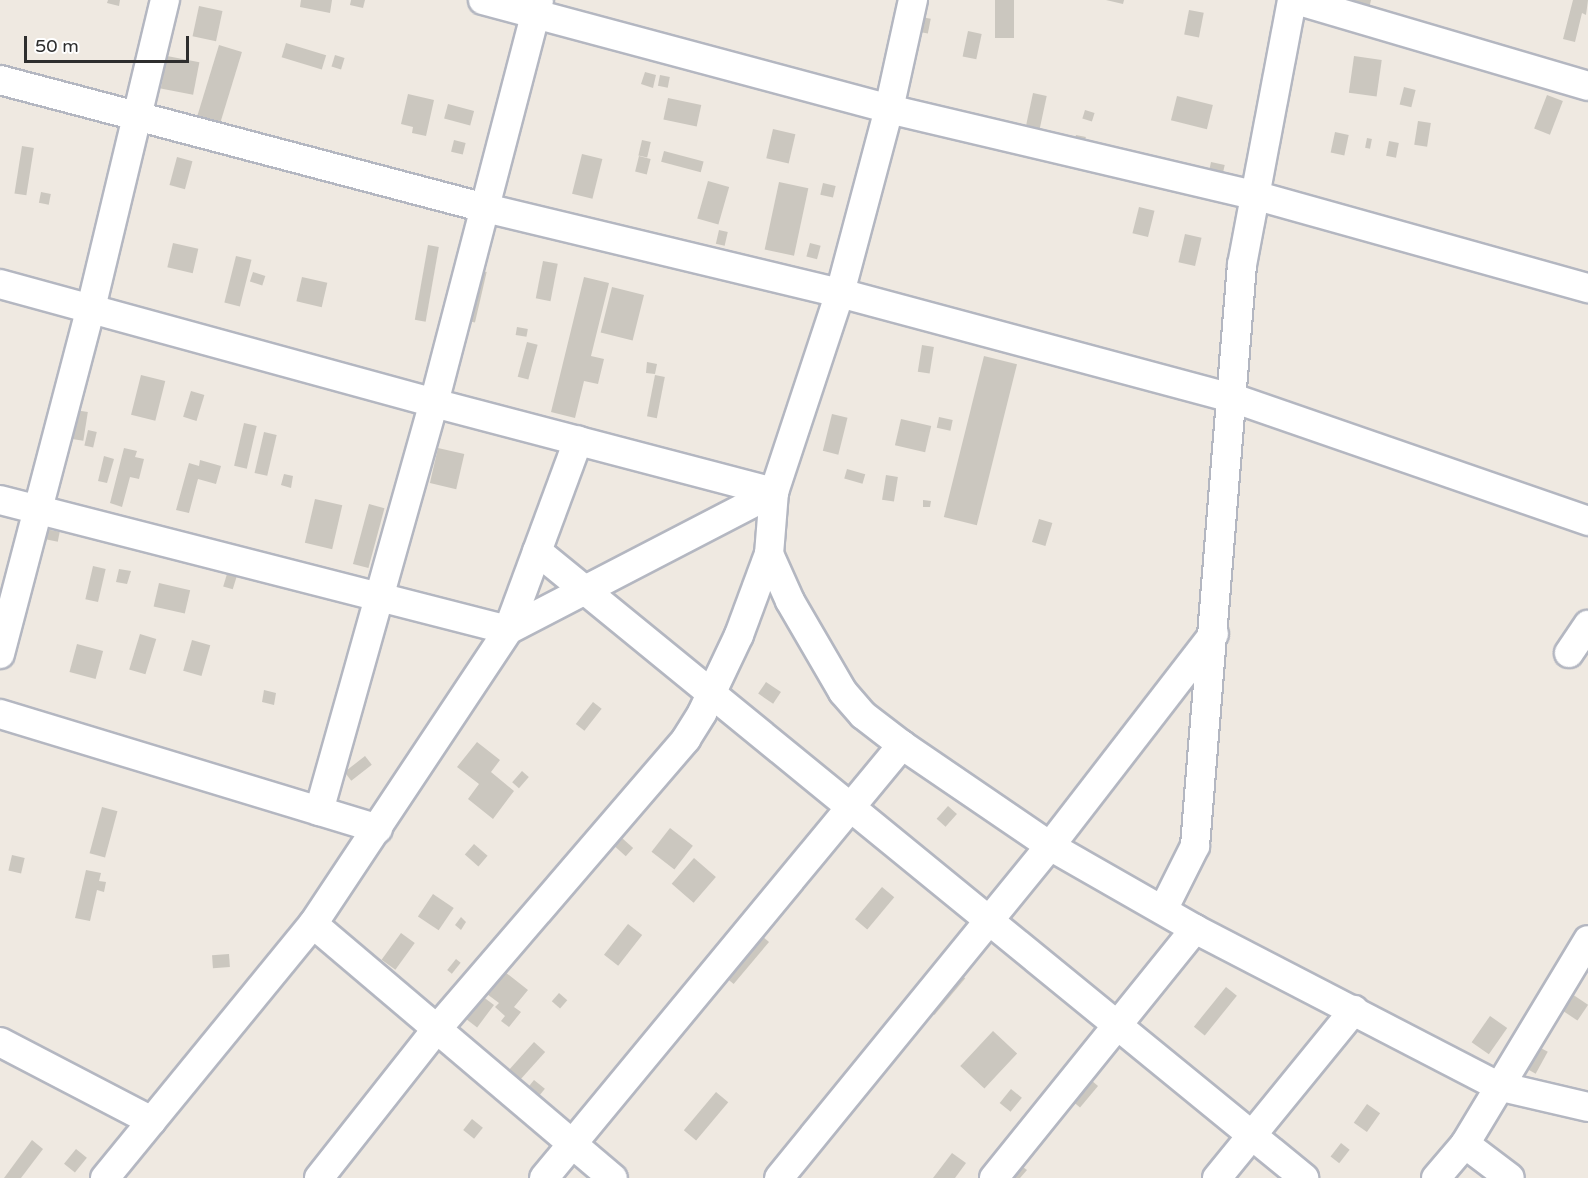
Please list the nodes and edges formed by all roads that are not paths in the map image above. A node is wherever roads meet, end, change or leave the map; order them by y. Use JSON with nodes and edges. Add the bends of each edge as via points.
{"nodes":[{"id":1,"x":165,"y":0,"type":"edge"},
{"id":2,"x":483,"y":0,"type":"edge"},
{"id":3,"x":913,"y":0,"type":"edge"},
{"id":4,"x":1292,"y":0,"type":"edge"},
{"id":5,"x":1296,"y":0,"type":"edge"},
{"id":6,"x":537,"y":7,"type":"edge"},
{"id":7,"x":0,"y":80,"type":"edge"},
{"id":8,"x":1588,"y":86,"type":"edge"},
{"id":9,"x":889,"y":109,"type":"junction"},
{"id":10,"x":137,"y":118,"type":"junction"},
{"id":11,"x":1254,"y":195,"type":"junction"},
{"id":12,"x":485,"y":208,"type":"junction"},
{"id":13,"x":0,"y":284,"type":"edge"},
{"id":14,"x":1588,"y":288,"type":"edge"},
{"id":15,"x":840,"y":293,"type":"junction"},
{"id":16,"x":91,"y":308,"type":"junction"},
{"id":17,"x":1233,"y":398,"type":"junction"},
{"id":18,"x":434,"y":403,"type":"junction"},
{"id":19,"x":578,"y":441,"type":"junction"},
{"id":20,"x":774,"y":492,"type":"junction"},
{"id":21,"x":0,"y":500,"type":"edge"},
{"id":22,"x":38,"y":509,"type":"junction"},
{"id":23,"x":1588,"y":520,"type":"edge"},
{"id":24,"x":537,"y":551,"type":"junction"},
{"id":25,"x":770,"y":554,"type":"junction"},
{"id":26,"x":585,"y":590,"type":"junction"},
{"id":27,"x":379,"y":597,"type":"junction"},
{"id":28,"x":1588,"y":625,"type":"edge"},
{"id":29,"x":508,"y":630,"type":"junction"},
{"id":30,"x":1214,"y":634,"type":"junction"},
{"id":31,"x":1569,"y":653,"type":"dead end"},
{"id":32,"x":0,"y":654,"type":"edge"},
{"id":33,"x":711,"y":693,"type":"junction"},
{"id":34,"x":0,"y":714,"type":"edge"},
{"id":35,"x":902,"y":745,"type":"junction"},
{"id":36,"x":850,"y":807,"type":"junction"},
{"id":37,"x":319,"y":811,"type":"junction"},
{"id":38,"x":378,"y":829,"type":"junction"},
{"id":39,"x":1050,"y":846,"type":"junction"},
{"id":40,"x":1162,"y":910,"type":"junction"},
{"id":41,"x":990,"y":921,"type":"junction"},
{"id":42,"x":312,"y":924,"type":"junction"},
{"id":43,"x":1195,"y":928,"type":"junction"},
{"id":44,"x":1588,"y":940,"type":"edge"},
{"id":45,"x":1354,"y":1010,"type":"junction"},
{"id":46,"x":1117,"y":1025,"type":"junction"},
{"id":47,"x":436,"y":1030,"type":"junction"},
{"id":48,"x":0,"y":1042,"type":"edge"},
{"id":49,"x":1498,"y":1086,"type":"junction"},
{"id":50,"x":1588,"y":1107,"type":"edge"},
{"id":51,"x":152,"y":1121,"type":"junction"},
{"id":52,"x":1252,"y":1136,"type":"junction"},
{"id":53,"x":572,"y":1144,"type":"junction"},
{"id":54,"x":1465,"y":1144,"type":"junction"},
{"id":55,"x":105,"y":1178,"type":"edge"},
{"id":56,"x":319,"y":1178,"type":"edge"},
{"id":57,"x":544,"y":1178,"type":"edge"},
{"id":58,"x":613,"y":1178,"type":"edge"},
{"id":59,"x":779,"y":1178,"type":"edge"},
{"id":60,"x":994,"y":1178,"type":"edge"},
{"id":61,"x":1217,"y":1178,"type":"edge"},
{"id":62,"x":1304,"y":1178,"type":"edge"},
{"id":63,"x":1436,"y":1178,"type":"edge"},
{"id":64,"x":1510,"y":1178,"type":"edge"}],
"edges":[{"from":1,"to":10,"type":"street"},
{"from":2,"to":6,"type":"street"},
{"from":3,"to":9,"type":"street"},
{"from":4,"to":11,"type":"street"},
{"from":5,"to":8,"type":"street"},
{"from":6,"to":9,"type":"street"},
{"from":6,"to":12,"type":"street"},
{"from":7,"to":10,"type":"street"},
{"from":9,"to":11,"type":"street"},
{"from":9,"to":15,"type":"street"},
{"from":10,"to":12,"type":"street"},
{"from":10,"to":16,"type":"street"},
{"from":11,"to":14,"type":"street"},
{"from":11,"to":17,"type":"street","via":[[1242,265]]},
{"from":12,"to":15,"type":"street"},
{"from":12,"to":18,"type":"street"},
{"from":13,"to":16,"type":"street"},
{"from":15,"to":17,"type":"street"},
{"from":15,"to":20,"type":"street"},
{"from":16,"to":18,"type":"street"},
{"from":16,"to":22,"type":"street"},
{"from":17,"to":23,"type":"street"},
{"from":17,"to":30,"type":"street"},
{"from":18,"to":19,"type":"street"},
{"from":18,"to":27,"type":"street"},
{"from":19,"to":20,"type":"street"},
{"from":19,"to":24,"type":"street"},
{"from":20,"to":25,"type":"street"},
{"from":20,"to":26,"type":"street"},
{"from":21,"to":22,"type":"street"},
{"from":22,"to":27,"type":"street"},
{"from":22,"to":32,"type":"street"},
{"from":24,"to":26,"type":"street"},
{"from":24,"to":29,"type":"street"},
{"from":25,"to":33,"type":"street","via":[[740,635]]},
{"from":25,"to":35,"type":"street","via":[[790,601],[843,692],[863,715]]},
{"from":26,"to":29,"type":"street"},
{"from":26,"to":33,"type":"street"},
{"from":27,"to":29,"type":"street"},
{"from":27,"to":37,"type":"street"},
{"from":28,"to":31,"type":"street"},
{"from":29,"to":38,"type":"street"},
{"from":30,"to":39,"type":"street"},
{"from":30,"to":40,"type":"street","via":[[1196,846]]},
{"from":33,"to":36,"type":"street"},
{"from":33,"to":47,"type":"street","via":[[686,739]]},
{"from":34,"to":37,"type":"street"},
{"from":35,"to":36,"type":"street"},
{"from":35,"to":39,"type":"street"},
{"from":36,"to":41,"type":"street"},
{"from":36,"to":53,"type":"street"},
{"from":37,"to":38,"type":"street"},
{"from":38,"to":42,"type":"street"},
{"from":39,"to":40,"type":"street"},
{"from":39,"to":41,"type":"street"},
{"from":40,"to":43,"type":"street"},
{"from":41,"to":46,"type":"street"},
{"from":41,"to":59,"type":"street"},
{"from":42,"to":47,"type":"street"},
{"from":42,"to":51,"type":"street"},
{"from":43,"to":45,"type":"street"},
{"from":43,"to":46,"type":"street"},
{"from":44,"to":49,"type":"street"},
{"from":45,"to":49,"type":"street"},
{"from":45,"to":52,"type":"street"},
{"from":46,"to":52,"type":"street"},
{"from":46,"to":60,"type":"street"},
{"from":47,"to":53,"type":"street"},
{"from":47,"to":56,"type":"street"},
{"from":48,"to":51,"type":"street"},
{"from":49,"to":50,"type":"street"},
{"from":49,"to":54,"type":"street"},
{"from":51,"to":55,"type":"street"},
{"from":52,"to":61,"type":"street"},
{"from":52,"to":62,"type":"street"},
{"from":53,"to":57,"type":"street"},
{"from":53,"to":58,"type":"street"},
{"from":54,"to":63,"type":"street"},
{"from":54,"to":64,"type":"street"}]}
